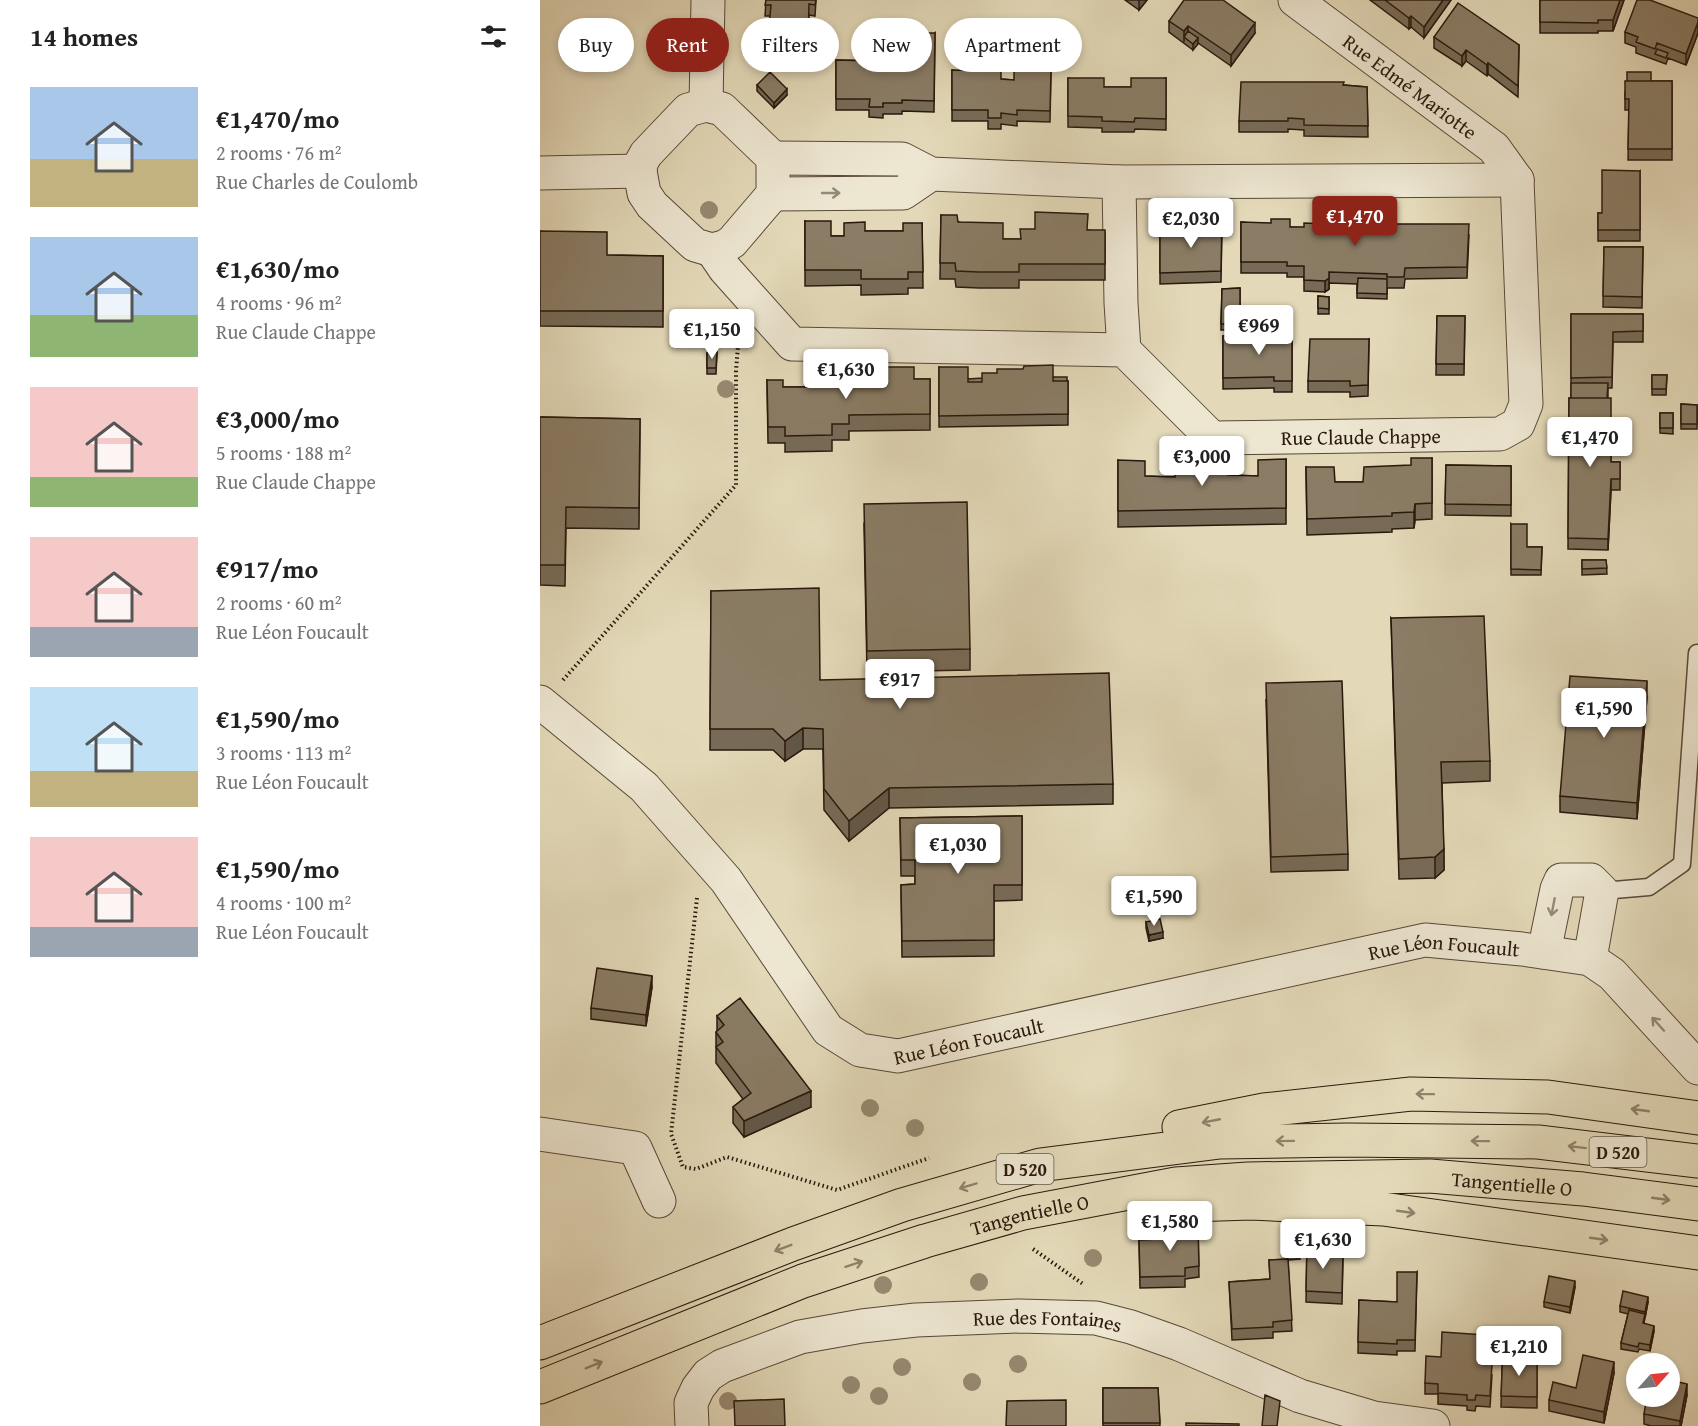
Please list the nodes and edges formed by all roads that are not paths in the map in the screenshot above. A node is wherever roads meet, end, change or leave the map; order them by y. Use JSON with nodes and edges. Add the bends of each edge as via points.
{"nodes":[{"id":1,"x":708,"y":0,"type":"edge"},
{"id":2,"x":1295,"y":0,"type":"edge"},
{"id":3,"x":706,"y":105,"type":"junction"},
{"id":4,"x":774,"y":158,"type":"junction"},
{"id":5,"x":640,"y":171,"type":"junction"},
{"id":6,"x":540,"y":173,"type":"edge"},
{"id":7,"x":931,"y":174,"type":"junction"},
{"id":8,"x":1517,"y":180,"type":"junction"},
{"id":9,"x":1119,"y":182,"type":"junction"},
{"id":10,"x":773,"y":194,"type":"junction"},
{"id":11,"x":712,"y":250,"type":"junction"},
{"id":12,"x":1124,"y":350,"type":"junction"},
{"id":13,"x":1697,"y":654,"type":"edge"},
{"id":14,"x":541,"y":703,"type":"edge"},
{"id":15,"x":1602,"y":891,"type":"junction"},
{"id":16,"x":1544,"y":952,"type":"junction"},
{"id":17,"x":1590,"y":959,"type":"junction"},
{"id":18,"x":1698,"y":1068,"type":"edge"},
{"id":19,"x":1698,"y":1118,"type":"edge"},
{"id":20,"x":540,"y":1134,"type":"edge"},
{"id":21,"x":1698,"y":1161,"type":"edge"},
{"id":22,"x":1040,"y":1164,"type":"junction"},
{"id":23,"x":1096,"y":1200,"type":"junction"},
{"id":24,"x":659,"y":1201,"type":"dead end"},
{"id":25,"x":1698,"y":1204,"type":"edge"},
{"id":26,"x":1698,"y":1253,"type":"edge"},
{"id":27,"x":540,"y":1343,"type":"edge"},
{"id":28,"x":540,"y":1387,"type":"edge"},
{"id":29,"x":692,"y":1426,"type":"edge"},
{"id":30,"x":1433,"y":1426,"type":"edge"}],
"edges":[{"from":1,"to":3,"type":"street"},
{"from":2,"to":8,"type":"street","name":"Rue Edmé Mariotte","via":[[1494,148]]},
{"from":3,"to":4,"type":"street","via":[[722,110]]},
{"from":3,"to":5,"type":"street","via":[[688,110],[646,154]]},
{"from":4,"to":7,"type":"street","via":[[902,159]]},
{"from":4,"to":10,"type":"street"},
{"from":5,"to":6,"type":"street"},
{"from":5,"to":11,"type":"street","via":[[644,193],[652,205],[695,245]]},
{"from":7,"to":9,"type":"street"},
{"from":10,"to":7,"type":"street","one_way":true,"via":[[903,193]]},
{"from":8,"to":9,"type":"street"},
{"from":8,"to":12,"type":"street","name":"Rue Claude Chappe","via":[[1526,404],[1518,424],[1500,434],[1212,438]]},
{"from":9,"to":12,"type":"street"},
{"from":10,"to":11,"type":"street","via":[[732,242]]},
{"from":11,"to":12,"type":"street","via":[[792,344]]},
{"from":13,"to":15,"type":"lane","via":[[1682,864],[1649,887]]},
{"from":14,"to":16,"type":"street","name":"Rue Léon Foucault","via":[[644,787],[726,880],[828,1030],[860,1050],[897,1056],[1425,940]]},
{"from":15,"to":16,"type":"street","name":"Rue Léon Foucault","one_way":true,"via":[[1591,880],[1562,880]]},
{"from":15,"to":17,"type":"street"},
{"from":16,"to":17,"type":"street","name":"Rue Léon Foucault"},
{"from":18,"to":17,"type":"street","name":"Rue Léon Foucault","one_way":true,"via":[[1612,974]]},
{"from":19,"to":22,"type":"main road","one_way":true,"via":[[1548,1097],[1411,1094],[1264,1110],[1161,1131]]},
{"from":20,"to":24,"type":"street","via":[[635,1148]]},
{"from":21,"to":22,"type":"main road","name":"Tangentielle O","number":"D 520","one_way":true,"via":[[1538,1142],[1347,1140],[1220,1142]]},
{"from":22,"to":27,"type":"main road","name":"Tangentielle O","number":"D 520","one_way":true,"via":[[902,1205],[804,1240]]},
{"from":23,"to":25,"type":"main road","name":"Tangentielle O","number":"D 520","one_way":true,"via":[[1176,1184],[1430,1176]]},
{"from":23,"to":26,"type":"main road","one_way":true,"via":[[1383,1209]]},
{"from":28,"to":23,"type":"main road","name":"Tangentielle O","number":"D 520","one_way":true,"via":[[803,1281],[1012,1216]]},
{"from":29,"to":30,"type":"street","name":"Rue des Fontaines","via":[[691,1403],[708,1375],[800,1336],[915,1320],[1019,1316],[1096,1318],[1131,1327],[1300,1396],[1374,1418]]}]}
